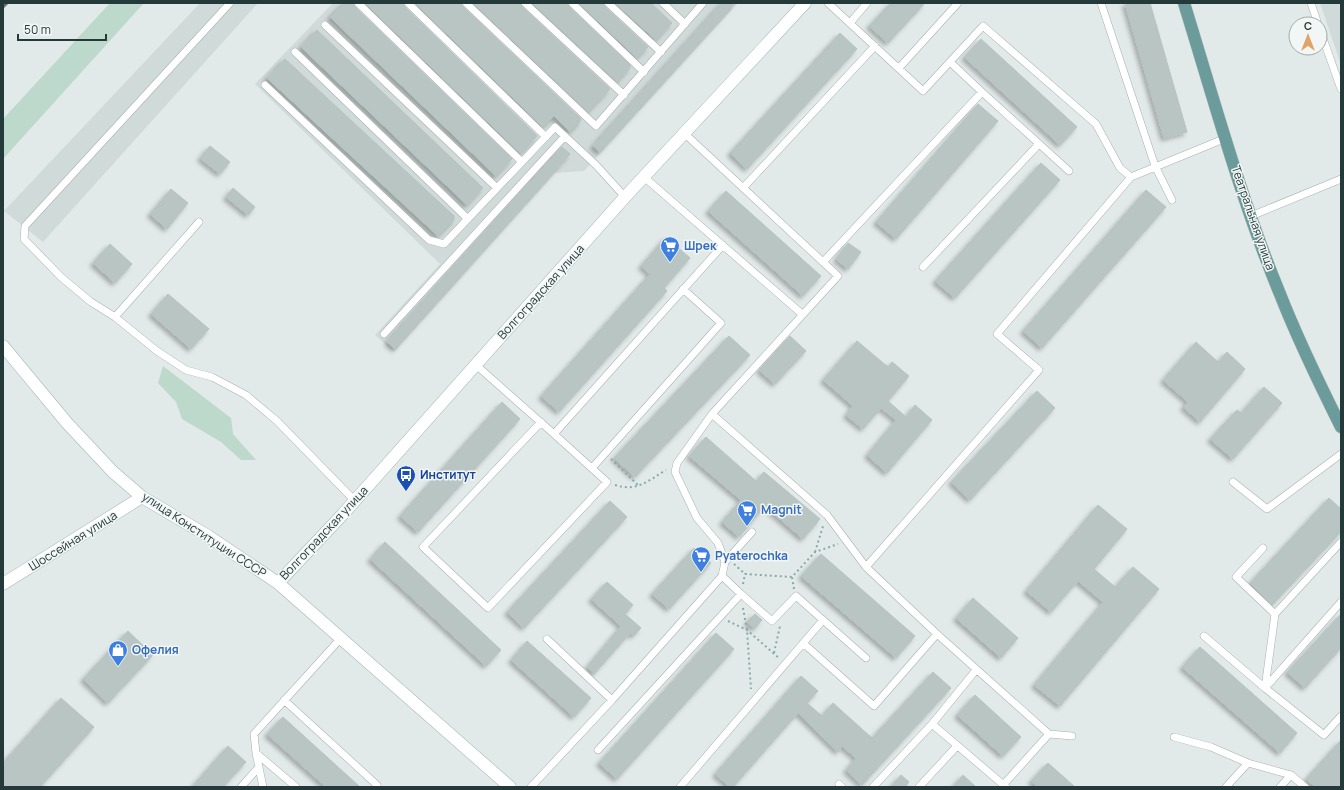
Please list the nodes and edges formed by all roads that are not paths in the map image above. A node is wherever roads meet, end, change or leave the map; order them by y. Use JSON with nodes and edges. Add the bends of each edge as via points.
{"nodes":[{"id":1,"x":230,"y":3,"type":"edge"},
{"id":2,"x":358,"y":3,"type":"edge"},
{"id":3,"x":408,"y":3,"type":"edge"},
{"id":4,"x":466,"y":3,"type":"edge"},
{"id":5,"x":525,"y":3,"type":"edge"},
{"id":6,"x":572,"y":3,"type":"edge"},
{"id":7,"x":608,"y":3,"type":"edge"},
{"id":8,"x":663,"y":3,"type":"edge"},
{"id":9,"x":703,"y":3,"type":"edge"},
{"id":10,"x":805,"y":3,"type":"edge"},
{"id":11,"x":828,"y":3,"type":"edge"},
{"id":12,"x":867,"y":3,"type":"edge"},
{"id":13,"x":958,"y":3,"type":"edge"},
{"id":14,"x":1101,"y":3,"type":"edge"},
{"id":15,"x":1184,"y":3,"type":"edge"},
{"id":16,"x":1311,"y":3,"type":"edge"},
{"id":17,"x":1315,"y":16,"type":"edge"},
{"id":18,"x":850,"y":23,"type":"junction"},
{"id":19,"x":685,"y":24,"type":"junction"},
{"id":20,"x":326,"y":25,"type":"dead end"},
{"id":21,"x":875,"y":46,"type":"junction"},
{"id":22,"x":295,"y":52,"type":"dead end"},
{"id":23,"x":661,"y":52,"type":"junction"},
{"id":24,"x":1328,"y":52,"type":"edge"},
{"id":25,"x":950,"y":62,"type":"junction"},
{"id":26,"x":899,"y":68,"type":"junction"},
{"id":27,"x":644,"y":72,"type":"junction"},
{"id":28,"x":265,"y":85,"type":"dead end"},
{"id":29,"x":1341,"y":89,"type":"edge"},
{"id":30,"x":982,"y":92,"type":"junction"},
{"id":31,"x":624,"y":95,"type":"junction"},
{"id":32,"x":684,"y":133,"type":"junction"},
{"id":33,"x":565,"y":136,"type":"junction"},
{"id":34,"x":546,"y":137,"type":"junction"},
{"id":35,"x":1226,"y":138,"type":"junction"},
{"id":36,"x":1039,"y":144,"type":"junction"},
{"id":37,"x":522,"y":162,"type":"junction"},
{"id":38,"x":1155,"y":166,"type":"junction"},
{"id":39,"x":1069,"y":171,"type":"dead end"},
{"id":40,"x":644,"y":177,"type":"junction"},
{"id":41,"x":1131,"y":177,"type":"junction"},
{"id":42,"x":1341,"y":179,"type":"edge"},
{"id":43,"x":497,"y":188,"type":"junction"},
{"id":44,"x":743,"y":188,"type":"junction"},
{"id":45,"x":625,"y":197,"type":"junction"},
{"id":46,"x":1172,"y":200,"type":"dead end"},
{"id":47,"x":1251,"y":216,"type":"junction"},
{"id":48,"x":468,"y":219,"type":"junction"},
{"id":49,"x":199,"y":222,"type":"dead end"},
{"id":50,"x":723,"y":245,"type":"junction"},
{"id":51,"x":823,"y":262,"type":"junction"},
{"id":52,"x":923,"y":267,"type":"dead end"},
{"id":53,"x":683,"y":289,"type":"junction"},
{"id":54,"x":802,"y":314,"type":"junction"},
{"id":55,"x":115,"y":316,"type":"junction"},
{"id":56,"x":384,"y":334,"type":"dead end"},
{"id":57,"x":3,"y":346,"type":"edge"},
{"id":58,"x":476,"y":365,"type":"junction"},
{"id":59,"x":712,"y":414,"type":"junction"},
{"id":60,"x":540,"y":422,"type":"junction"},
{"id":61,"x":1341,"y":427,"type":"edge"},
{"id":62,"x":554,"y":434,"type":"junction"},
{"id":63,"x":1341,"y":454,"type":"edge"},
{"id":64,"x":592,"y":468,"type":"junction"},
{"id":65,"x":1233,"y":482,"type":"dead end"},
{"id":66,"x":142,"y":496,"type":"junction"},
{"id":67,"x":355,"y":501,"type":"junction"},
{"id":68,"x":752,"y":532,"type":"dead end"},
{"id":69,"x":1341,"y":542,"type":"edge"},
{"id":70,"x":1264,"y":548,"type":"dead end"},
{"id":71,"x":727,"y":560,"type":"junction"},
{"id":72,"x":866,"y":567,"type":"junction"},
{"id":73,"x":722,"y":576,"type":"junction"},
{"id":74,"x":278,"y":583,"type":"junction"},
{"id":75,"x":3,"y":584,"type":"edge"},
{"id":76,"x":741,"y":594,"type":"junction"},
{"id":77,"x":1341,"y":602,"type":"edge"},
{"id":78,"x":1275,"y":614,"type":"junction"},
{"id":79,"x":822,"y":620,"type":"junction"},
{"id":80,"x":937,"y":634,"type":"junction"},
{"id":81,"x":1204,"y":636,"type":"dead end"},
{"id":82,"x":341,"y":638,"type":"junction"},
{"id":83,"x":547,"y":639,"type":"dead end"},
{"id":84,"x":803,"y":643,"type":"junction"},
{"id":85,"x":866,"y":658,"type":"dead end"},
{"id":86,"x":976,"y":670,"type":"junction"},
{"id":87,"x":1265,"y":688,"type":"junction"},
{"id":88,"x":284,"y":700,"type":"junction"},
{"id":89,"x":612,"y":700,"type":"junction"},
{"id":90,"x":1341,"y":716,"type":"edge"},
{"id":91,"x":932,"y":724,"type":"junction"},
{"id":92,"x":1049,"y":734,"type":"junction"},
{"id":93,"x":1072,"y":736,"type":"dead end"},
{"id":94,"x":1174,"y":737,"type":"dead end"},
{"id":95,"x":957,"y":746,"type":"junction"},
{"id":96,"x":598,"y":750,"type":"dead end"},
{"id":97,"x":256,"y":752,"type":"junction"},
{"id":98,"x":1248,"y":763,"type":"junction"},
{"id":99,"x":259,"y":767,"type":"junction"},
{"id":100,"x":1291,"y":774,"type":"junction"},
{"id":101,"x":378,"y":785,"type":"dead end"},
{"id":102,"x":1005,"y":786,"type":"edge"},
{"id":103,"x":241,"y":787,"type":"edge"},
{"id":104,"x":264,"y":787,"type":"edge"},
{"id":105,"x":296,"y":787,"type":"edge"},
{"id":106,"x":510,"y":787,"type":"edge"},
{"id":107,"x":531,"y":787,"type":"edge"},
{"id":108,"x":680,"y":787,"type":"edge"},
{"id":109,"x":874,"y":787,"type":"edge"},
{"id":110,"x":919,"y":787,"type":"edge"},
{"id":111,"x":1226,"y":787,"type":"edge"},
{"id":112,"x":1280,"y":787,"type":"edge"},
{"id":113,"x":1305,"y":787,"type":"edge"}],
"edges":[{"from":1,"to":55,"type":"lane","via":[[25,226],[24,239],[35,252],[91,302]]},
{"from":2,"to":37,"type":"lane"},
{"from":3,"to":34,"type":"lane"},
{"from":4,"to":31,"type":"lane","via":[[596,126]]},
{"from":5,"to":31,"type":"lane"},
{"from":6,"to":27,"type":"lane"},
{"from":7,"to":23,"type":"lane"},
{"from":8,"to":19,"type":"lane"},
{"from":9,"to":19,"type":"lane"},
{"from":10,"to":32,"type":"main road","name":"Волгоградская улица"},
{"from":11,"to":18,"type":"lane"},
{"from":12,"to":18,"type":"lane"},
{"from":13,"to":26,"type":"lane"},
{"from":14,"to":38,"type":"lane"},
{"from":15,"to":35,"type":"main road","name":"Театральная улица"},
{"from":16,"to":17,"type":"lane"},
{"from":18,"to":21,"type":"lane"},
{"from":19,"to":23,"type":"lane"},
{"from":20,"to":43,"type":"lane"},
{"from":21,"to":26,"type":"lane"},
{"from":21,"to":44,"type":"lane"},
{"from":22,"to":48,"type":"lane"},
{"from":23,"to":27,"type":"lane"},
{"from":24,"to":29,"type":"lane"},
{"from":25,"to":26,"type":"lane","via":[[923,91]]},
{"from":25,"to":30,"type":"lane"},
{"from":25,"to":41,"type":"lane","via":[[983,26],[1096,124],[1120,168]]},
{"from":27,"to":31,"type":"lane"},
{"from":28,"to":48,"type":"lane","via":[[429,240],[444,244]]},
{"from":30,"to":36,"type":"lane"},
{"from":30,"to":51,"type":"lane"},
{"from":32,"to":40,"type":"main road","name":"Волгоградская улица"},
{"from":32,"to":44,"type":"lane"},
{"from":33,"to":34,"type":"lane","via":[[555,127]]},
{"from":33,"to":45,"type":"lane"},
{"from":33,"to":56,"type":"lane"},
{"from":34,"to":37,"type":"lane"},
{"from":35,"to":38,"type":"lane"},
{"from":35,"to":47,"type":"main road","name":"Театральная улица"},
{"from":36,"to":39,"type":"lane"},
{"from":36,"to":52,"type":"lane"},
{"from":37,"to":43,"type":"lane"},
{"from":38,"to":41,"type":"lane"},
{"from":38,"to":46,"type":"lane"},
{"from":40,"to":45,"type":"main road","name":"Волгоградская улица"},
{"from":40,"to":50,"type":"lane"},
{"from":41,"to":72,"type":"lane","via":[[997,334],[1039,370]]},
{"from":42,"to":47,"type":"lane"},
{"from":43,"to":48,"type":"lane"},
{"from":44,"to":51,"type":"lane"},
{"from":45,"to":58,"type":"main road","name":"Волгоградская улица"},
{"from":47,"to":61,"type":"main road","name":"Театральная улица","via":[[1279,294],[1312,370]]},
{"from":49,"to":55,"type":"lane"},
{"from":50,"to":53,"type":"lane"},
{"from":50,"to":54,"type":"lane"},
{"from":51,"to":54,"type":"lane","via":[[838,276]]},
{"from":53,"to":62,"type":"lane"},
{"from":53,"to":64,"type":"lane","via":[[721,323]]},
{"from":54,"to":59,"type":"lane"},
{"from":55,"to":67,"type":"lane","via":[[157,351],[186,370],[212,377],[246,395],[277,421]]},
{"from":57,"to":66,"type":"main road","name":"улица Конституции СССР","via":[[67,423],[113,472]]},
{"from":58,"to":60,"type":"lane"},
{"from":58,"to":67,"type":"main road","name":"Волгоградская улица"},
{"from":59,"to":71,"type":"lane","via":[[677,463],[675,472],[697,518],[718,543]]},
{"from":59,"to":72,"type":"lane","via":[[827,515]]},
{"from":60,"to":62,"type":"lane"},
{"from":60,"to":64,"type":"lane","via":[[423,547],[488,608],[606,482]]},
{"from":62,"to":64,"type":"lane"},
{"from":63,"to":65,"type":"lane","via":[[1267,510]]},
{"from":66,"to":74,"type":"main road","name":"улица Конституции СССР"},
{"from":66,"to":75,"type":"main road","name":"Шоссейная улица"},
{"from":67,"to":74,"type":"main road","name":"Волгоградская улица"},
{"from":68,"to":71,"type":"lane"},
{"from":69,"to":78,"type":"lane"},
{"from":70,"to":78,"type":"lane","via":[[1236,577]]},
{"from":71,"to":73,"type":"lane"},
{"from":72,"to":80,"type":"lane"},
{"from":73,"to":76,"type":"lane"},
{"from":73,"to":89,"type":"lane"},
{"from":74,"to":82,"type":"main road","name":"улица Конституции СССР"},
{"from":76,"to":79,"type":"lane","via":[[772,621],[796,596]]},
{"from":76,"to":96,"type":"lane"},
{"from":77,"to":87,"type":"lane"},
{"from":78,"to":87,"type":"lane"},
{"from":79,"to":84,"type":"lane"},
{"from":79,"to":85,"type":"lane"},
{"from":80,"to":84,"type":"lane","via":[[874,706]]},
{"from":80,"to":86,"type":"lane"},
{"from":81,"to":87,"type":"lane"},
{"from":82,"to":88,"type":"lane"},
{"from":82,"to":106,"type":"main road","name":"улица Конституции СССР"},
{"from":83,"to":89,"type":"lane"},
{"from":84,"to":108,"type":"lane"},
{"from":86,"to":91,"type":"lane"},
{"from":86,"to":92,"type":"lane"},
{"from":87,"to":90,"type":"lane","via":[[1324,735]]},
{"from":88,"to":97,"type":"lane","via":[[254,734]]},
{"from":88,"to":101,"type":"lane"},
{"from":89,"to":107,"type":"lane"},
{"from":91,"to":95,"type":"lane"},
{"from":91,"to":109,"type":"lane"},
{"from":92,"to":93,"type":"lane"},
{"from":92,"to":102,"type":"lane"},
{"from":94,"to":98,"type":"lane","via":[[1211,747]]},
{"from":95,"to":102,"type":"lane"},
{"from":95,"to":110,"type":"lane"},
{"from":97,"to":99,"type":"lane"},
{"from":97,"to":105,"type":"lane"},
{"from":98,"to":100,"type":"lane"},
{"from":98,"to":111,"type":"lane"},
{"from":99,"to":103,"type":"lane"},
{"from":99,"to":104,"type":"lane"},
{"from":100,"to":112,"type":"lane"},
{"from":100,"to":113,"type":"lane"}]}
